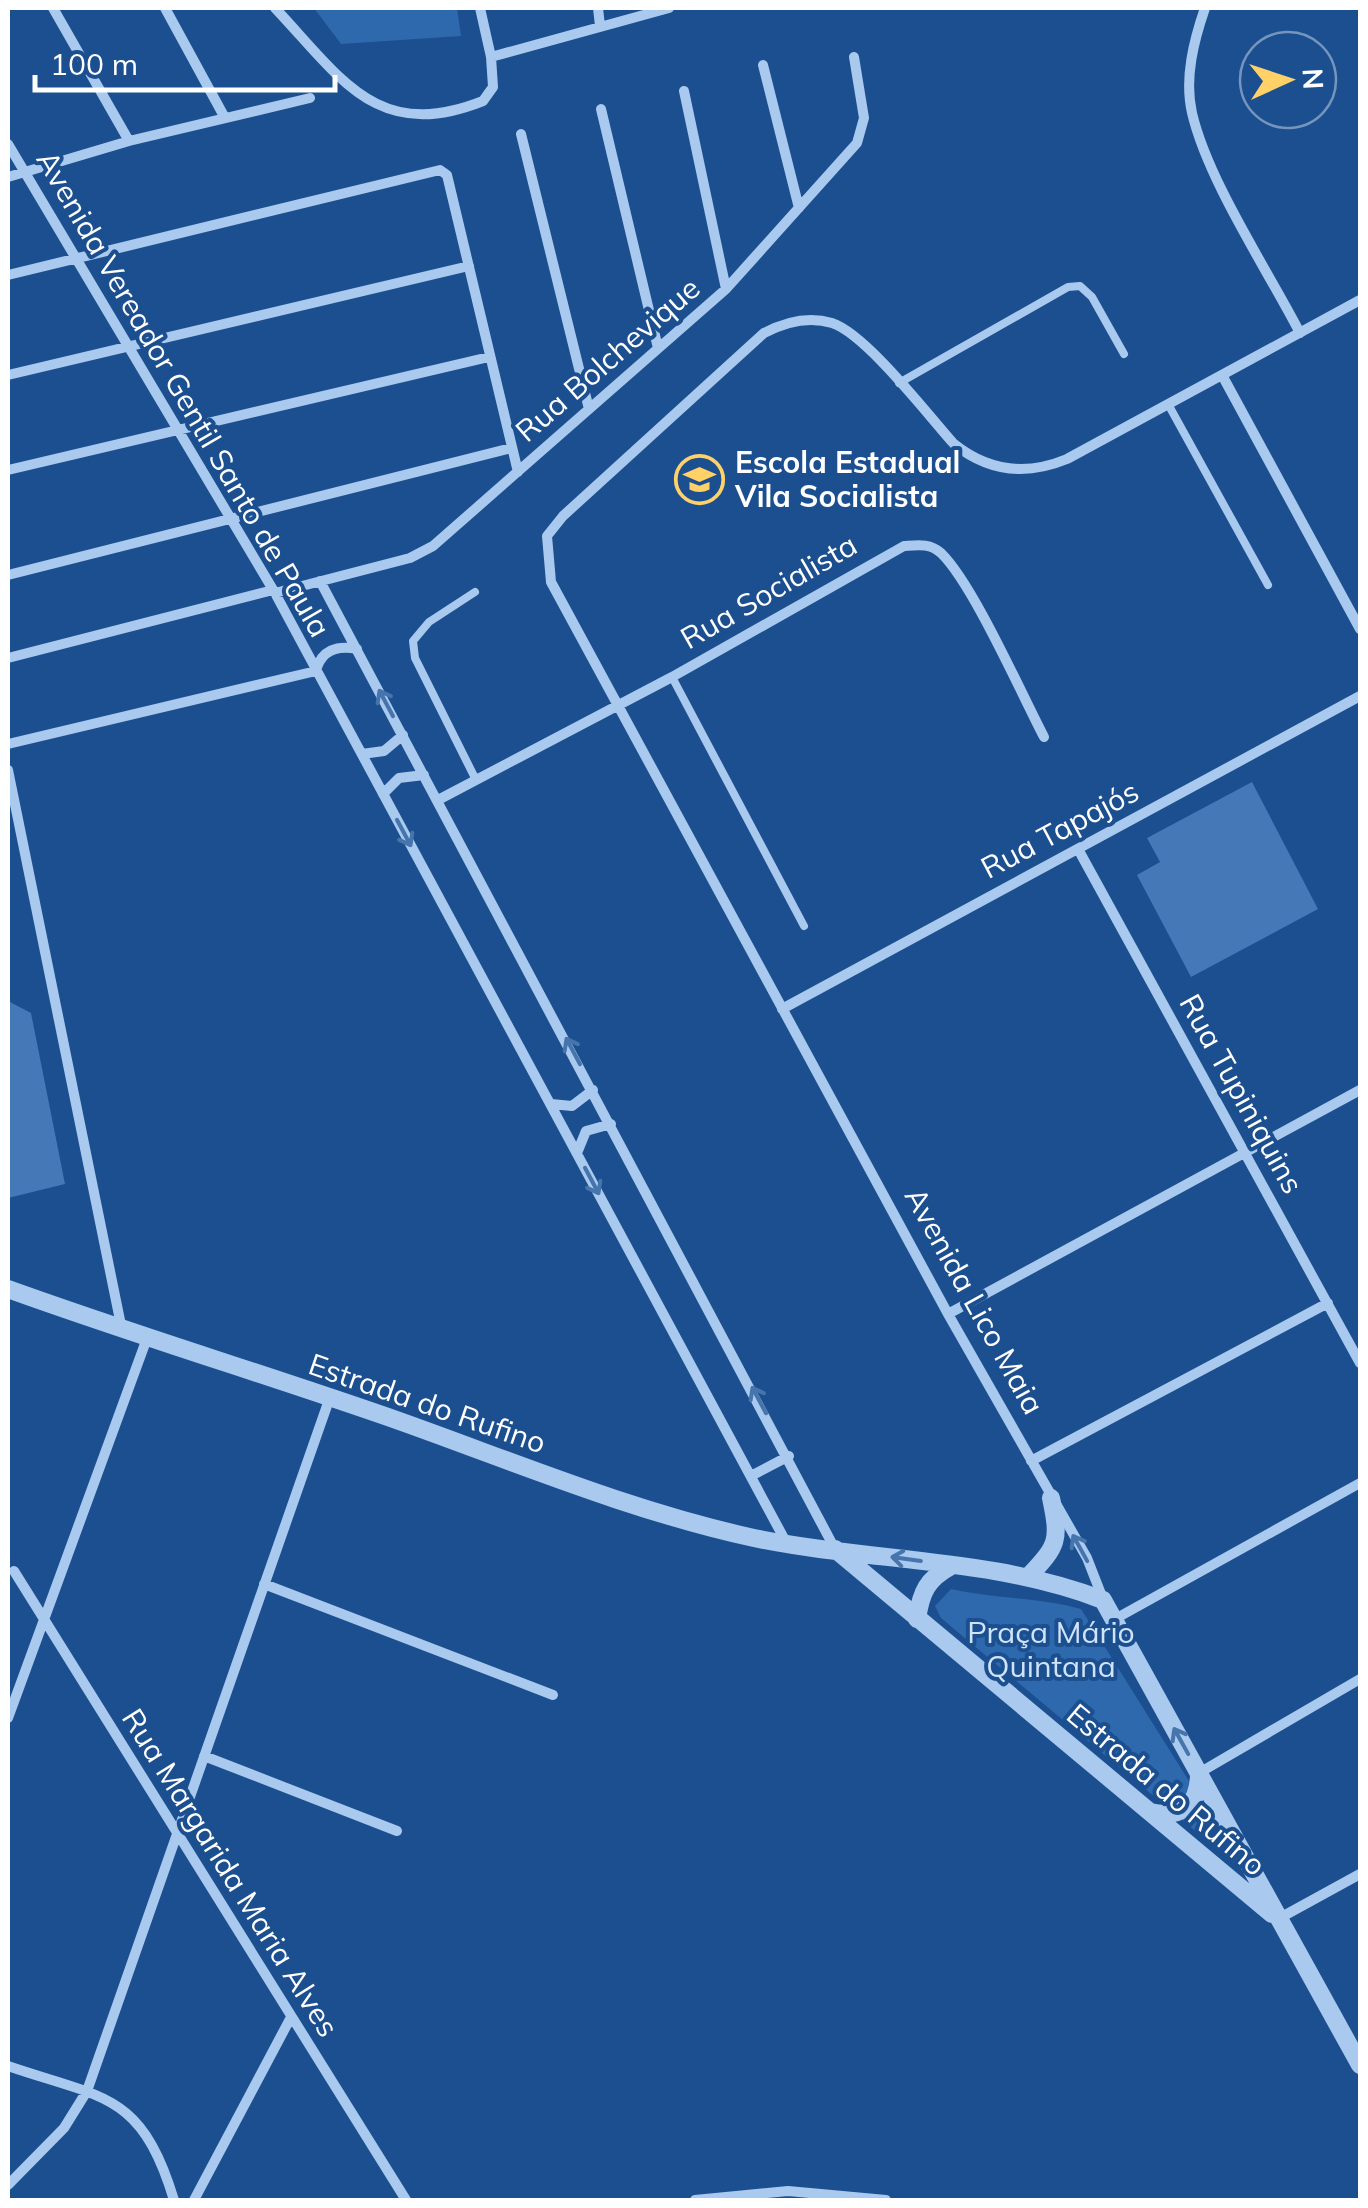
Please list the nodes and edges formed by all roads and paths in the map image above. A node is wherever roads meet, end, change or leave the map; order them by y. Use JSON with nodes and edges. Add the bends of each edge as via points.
{"nodes":[{"id":1,"x":54,"y":8,"type":"edge"},
{"id":2,"x":165,"y":8,"type":"edge"},
{"id":3,"x":275,"y":8,"type":"edge"},
{"id":4,"x":480,"y":8,"type":"edge"},
{"id":5,"x":598,"y":8,"type":"edge"},
{"id":6,"x":668,"y":8,"type":"edge"},
{"id":7,"x":1205,"y":8,"type":"edge"},
{"id":8,"x":600,"y":26,"type":"junction"},
{"id":9,"x":854,"y":57,"type":"dead end"},
{"id":10,"x":491,"y":58,"type":"junction"},
{"id":11,"x":762,"y":65,"type":"dead end"},
{"id":12,"x":684,"y":91,"type":"dead end"},
{"id":13,"x":310,"y":98,"type":"dead end"},
{"id":14,"x":602,"y":109,"type":"dead end"},
{"id":15,"x":224,"y":118,"type":"junction"},
{"id":16,"x":522,"y":134,"type":"dead end"},
{"id":17,"x":129,"y":141,"type":"junction"},
{"id":18,"x":8,"y":144,"type":"edge"},
{"id":19,"x":25,"y":173,"type":"junction"},
{"id":20,"x":8,"y":177,"type":"edge"},
{"id":21,"x":799,"y":208,"type":"junction"},
{"id":22,"x":77,"y":260,"type":"junction"},
{"id":23,"x":470,"y":266,"type":"junction"},
{"id":24,"x":8,"y":275,"type":"edge"},
{"id":25,"x":726,"y":289,"type":"junction"},
{"id":26,"x":1360,"y":300,"type":"edge"},
{"id":27,"x":1300,"y":332,"type":"junction"},
{"id":28,"x":130,"y":348,"type":"junction"},
{"id":29,"x":658,"y":348,"type":"junction"},
{"id":30,"x":1124,"y":354,"type":"dead end"},
{"id":31,"x":489,"y":357,"type":"junction"},
{"id":32,"x":8,"y":375,"type":"edge"},
{"id":33,"x":1222,"y":375,"type":"junction"},
{"id":34,"x":898,"y":383,"type":"junction"},
{"id":35,"x":1168,"y":404,"type":"junction"},
{"id":36,"x":589,"y":410,"type":"junction"},
{"id":37,"x":181,"y":430,"type":"junction"},
{"id":38,"x":512,"y":448,"type":"junction"},
{"id":39,"x":8,"y":470,"type":"edge"},
{"id":40,"x":518,"y":472,"type":"junction"},
{"id":41,"x":232,"y":518,"type":"junction"},
{"id":42,"x":8,"y":575,"type":"edge"},
{"id":43,"x":320,"y":581,"type":"junction"},
{"id":44,"x":1268,"y":586,"type":"dead end"},
{"id":45,"x":274,"y":591,"type":"junction"},
{"id":46,"x":475,"y":592,"type":"dead end"},
{"id":47,"x":1360,"y":630,"type":"edge"},
{"id":48,"x":357,"y":649,"type":"junction"},
{"id":49,"x":8,"y":658,"type":"edge"},
{"id":50,"x":316,"y":671,"type":"junction"},
{"id":51,"x":672,"y":677,"type":"junction"},
{"id":52,"x":1360,"y":696,"type":"edge"},
{"id":53,"x":617,"y":704,"type":"junction"},
{"id":54,"x":403,"y":735,"type":"junction"},
{"id":55,"x":1044,"y":737,"type":"dead end"},
{"id":56,"x":8,"y":744,"type":"edge"},
{"id":57,"x":362,"y":754,"type":"junction"},
{"id":58,"x":8,"y":770,"type":"edge"},
{"id":59,"x":424,"y":775,"type":"junction"},
{"id":60,"x":476,"y":780,"type":"junction"},
{"id":61,"x":383,"y":794,"type":"junction"},
{"id":62,"x":438,"y":800,"type":"junction"},
{"id":63,"x":1078,"y":849,"type":"junction"},
{"id":64,"x":804,"y":926,"type":"dead end"},
{"id":65,"x":782,"y":1009,"type":"junction"},
{"id":66,"x":594,"y":1090,"type":"junction"},
{"id":67,"x":1360,"y":1090,"type":"edge"},
{"id":68,"x":551,"y":1104,"type":"junction"},
{"id":69,"x":611,"y":1124,"type":"junction"},
{"id":70,"x":576,"y":1152,"type":"junction"},
{"id":71,"x":1245,"y":1153,"type":"junction"},
{"id":72,"x":8,"y":1289,"type":"edge"},
{"id":73,"x":1328,"y":1303,"type":"junction"},
{"id":74,"x":948,"y":1314,"type":"junction"},
{"id":75,"x":122,"y":1330,"type":"junction"},
{"id":76,"x":146,"y":1340,"type":"junction"},
{"id":77,"x":1360,"y":1363,"type":"edge"},
{"id":78,"x":328,"y":1400,"type":"junction"},
{"id":79,"x":789,"y":1456,"type":"junction"},
{"id":80,"x":1031,"y":1462,"type":"junction"},
{"id":81,"x":751,"y":1476,"type":"junction"},
{"id":82,"x":1360,"y":1483,"type":"edge"},
{"id":83,"x":1051,"y":1498,"type":"junction"},
{"id":84,"x":786,"y":1542,"type":"junction"},
{"id":85,"x":835,"y":1549,"type":"junction"},
{"id":86,"x":952,"y":1566,"type":"junction"},
{"id":87,"x":14,"y":1571,"type":"dead end"},
{"id":88,"x":1029,"y":1576,"type":"junction"},
{"id":89,"x":264,"y":1584,"type":"junction"},
{"id":90,"x":1103,"y":1600,"type":"junction"},
{"id":91,"x":42,"y":1618,"type":"junction"},
{"id":92,"x":917,"y":1619,"type":"junction"},
{"id":93,"x":1114,"y":1620,"type":"junction"},
{"id":94,"x":1360,"y":1679,"type":"edge"},
{"id":95,"x":553,"y":1695,"type":"dead end"},
{"id":96,"x":8,"y":1718,"type":"edge"},
{"id":97,"x":204,"y":1756,"type":"junction"},
{"id":98,"x":1199,"y":1773,"type":"junction"},
{"id":99,"x":1150,"y":1812,"type":"junction"},
{"id":100,"x":396,"y":1832,"type":"dead end"},
{"id":101,"x":176,"y":1835,"type":"junction"},
{"id":102,"x":1360,"y":1874,"type":"edge"},
{"id":103,"x":1278,"y":1919,"type":"junction"},
{"id":104,"x":290,"y":2019,"type":"junction"},
{"id":105,"x":8,"y":2066,"type":"edge"},
{"id":106,"x":1360,"y":2066,"type":"edge"},
{"id":107,"x":87,"y":2091,"type":"junction"},
{"id":108,"x":8,"y":2185,"type":"edge"},
{"id":109,"x":174,"y":2200,"type":"edge"},
{"id":110,"x":194,"y":2200,"type":"edge"},
{"id":111,"x":406,"y":2200,"type":"edge"},
{"id":112,"x":695,"y":2200,"type":"edge"},
{"id":113,"x":886,"y":2200,"type":"edge"}],
"edges":[{"from":1,"to":17,"type":"street"},
{"from":2,"to":15,"type":"street"},
{"from":3,"to":10,"type":"street","via":[[348,86],[406,116],[428,117],[483,101],[492,87]]},
{"from":4,"to":10,"type":"street"},
{"from":5,"to":8,"type":"street"},
{"from":6,"to":8,"type":"street"},
{"from":7,"to":27,"type":"street","via":[[1189,82],[1192,111],[1204,150]]},
{"from":8,"to":10,"type":"street"},
{"from":9,"to":21,"type":"street","name":"Rua Bolchevique","via":[[863,130]]},
{"from":11,"to":21,"type":"street"},
{"from":12,"to":25,"type":"street"},
{"from":13,"to":15,"type":"street"},
{"from":14,"to":29,"type":"street"},
{"from":15,"to":17,"type":"street"},
{"from":16,"to":36,"type":"street"},
{"from":17,"to":19,"type":"street"},
{"from":18,"to":19,"type":"street","name":"Avenida Vereador Gentil Santo de Paula"},
{"from":19,"to":20,"type":"street"},
{"from":19,"to":22,"type":"street","name":"Avenida Vereador Gentil Santo de Paula"},
{"from":21,"to":25,"type":"street","name":"Rua Bolchevique"},
{"from":22,"to":23,"type":"street","via":[[440,170],[447,175]]},
{"from":22,"to":24,"type":"street"},
{"from":22,"to":28,"type":"street","name":"Avenida Vereador Gentil Santo de Paula"},
{"from":23,"to":28,"type":"street"},
{"from":23,"to":31,"type":"street"},
{"from":25,"to":29,"type":"street","name":"Rua Bolchevique"},
{"from":26,"to":27,"type":"street"},
{"from":27,"to":33,"type":"street"},
{"from":28,"to":32,"type":"street"},
{"from":28,"to":37,"type":"street","name":"Avenida Vereador Gentil Santo de Paula"},
{"from":29,"to":36,"type":"street","name":"Rua Bolchevique"},
{"from":30,"to":34,"type":"lane","via":[[1092,297],[1080,286],[1068,287]]},
{"from":31,"to":37,"type":"street"},
{"from":31,"to":38,"type":"street"},
{"from":33,"to":35,"type":"street"},
{"from":33,"to":47,"type":"street"},
{"from":34,"to":35,"type":"street","via":[[972,459],[1019,471],[1067,459]]},
{"from":34,"to":53,"type":"street","name":"Avenida Lico Maia","via":[[856,336],[832,323],[783,323],[764,333],[563,516],[547,536],[550,582]]},
{"from":35,"to":44,"type":"lane"},
{"from":36,"to":40,"type":"street","name":"Rua Bolchevique"},
{"from":37,"to":39,"type":"street"},
{"from":37,"to":41,"type":"street","name":"Avenida Vereador Gentil Santo de Paula"},
{"from":38,"to":40,"type":"street"},
{"from":38,"to":41,"type":"street"},
{"from":40,"to":43,"type":"street","name":"Rua Bolchevique","via":[[433,546]]},
{"from":41,"to":42,"type":"street"},
{"from":41,"to":45,"type":"street","name":"Avenida Vereador Gentil Santo de Paula"},
{"from":43,"to":45,"type":"street","name":"Rua Bolchevique"},
{"from":43,"to":48,"type":"street","name":"Avenida Vereador Gentil Santo de Paula"},
{"from":45,"to":49,"type":"street","name":"Rua Bolchevique"},
{"from":45,"to":50,"type":"street","name":"Avenida Vereador Gentil Santo de Paula"},
{"from":46,"to":60,"type":"lane","via":[[429,622],[414,641],[415,658]]},
{"from":48,"to":50,"type":"street","name":"Avenida Vereador Gentil Santo de Paula","via":[[331,650]]},
{"from":54,"to":48,"type":"street","name":"Avenida Vereador Gentil Santo de Paula","one_way":true},
{"from":50,"to":56,"type":"street"},
{"from":50,"to":57,"type":"street","name":"Avenida Vereador Gentil Santo de Paula"},
{"from":51,"to":53,"type":"street","name":"Rua Socialista"},
{"from":51,"to":55,"type":"street","name":"Rua Socialista","via":[[873,561],[925,544],[940,552],[961,582]]},
{"from":51,"to":64,"type":"lane"},
{"from":52,"to":63,"type":"street","name":"Rua Tapajós"},
{"from":53,"to":60,"type":"street","name":"Rua Socialista"},
{"from":53,"to":65,"type":"street","name":"Avenida Lico Maia"},
{"from":54,"to":57,"type":"street","via":[[384,751]]},
{"from":54,"to":59,"type":"street","name":"Avenida Vereador Gentil Santo de Paula"},
{"from":57,"to":61,"type":"street","name":"Avenida Vereador Gentil Santo de Paula"},
{"from":58,"to":75,"type":"street"},
{"from":59,"to":61,"type":"street","via":[[400,778]]},
{"from":59,"to":62,"type":"street","name":"Avenida Vereador Gentil Santo de Paula"},
{"from":60,"to":62,"type":"street","name":"Rua Socialista"},
{"from":61,"to":68,"type":"street","name":"Avenida Vereador Gentil Santo de Paula","one_way":true},
{"from":66,"to":62,"type":"street","name":"Avenida Vereador Gentil Santo de Paula","one_way":true},
{"from":63,"to":65,"type":"street","name":"Rua Tapajós"},
{"from":63,"to":71,"type":"street","name":"Rua Tupiniquins"},
{"from":65,"to":74,"type":"street","name":"Avenida Lico Maia"},
{"from":66,"to":68,"type":"street","via":[[572,1106]]},
{"from":66,"to":69,"type":"street","name":"Avenida Vereador Gentil Santo de Paula"},
{"from":67,"to":71,"type":"street"},
{"from":68,"to":70,"type":"street","name":"Avenida Vereador Gentil Santo de Paula"},
{"from":69,"to":70,"type":"street","via":[[586,1131]]},
{"from":79,"to":69,"type":"street","name":"Avenida Vereador Gentil Santo de Paula","one_way":true},
{"from":70,"to":81,"type":"street","name":"Avenida Vereador Gentil Santo de Paula","one_way":true},
{"from":71,"to":73,"type":"street","name":"Rua Tupiniquins"},
{"from":71,"to":74,"type":"street"},
{"from":72,"to":75,"type":"street","name":"Estrada do Rufino"},
{"from":73,"to":77,"type":"street","name":"Rua Tupiniquins"},
{"from":73,"to":80,"type":"street"},
{"from":74,"to":80,"type":"street","name":"Avenida Lico Maia"},
{"from":75,"to":76,"type":"street","name":"Estrada do Rufino"},
{"from":76,"to":78,"type":"street","name":"Estrada do Rufino"},
{"from":76,"to":91,"type":"street"},
{"from":78,"to":84,"type":"street","name":"Estrada do Rufino","via":[[609,1495]]},
{"from":78,"to":89,"type":"street"},
{"from":79,"to":81,"type":"street"},
{"from":79,"to":85,"type":"street","name":"Avenida Vereador Gentil Santo de Paula"},
{"from":80,"to":83,"type":"street","name":"Avenida Lico Maia"},
{"from":81,"to":84,"type":"street","name":"Avenida Vereador Gentil Santo de Paula"},
{"from":82,"to":93,"type":"street"},
{"from":83,"to":88,"type":"street","via":[[1056,1548]]},
{"from":90,"to":83,"type":"street","name":"Avenida Lico Maia","one_way":true},
{"from":84,"to":85,"type":"street","name":"Estrada do Rufino"},
{"from":86,"to":85,"type":"street","name":"Estrada do Rufino","one_way":true},
{"from":85,"to":92,"type":"street","name":"Estrada do Rufino"},
{"from":86,"to":88,"type":"street","name":"Estrada do Rufino"},
{"from":86,"to":92,"type":"street","via":[[927,1585]]},
{"from":87,"to":91,"type":"street","name":"Rua Margarida Maria Alves"},
{"from":88,"to":90,"type":"street","name":"Estrada do Rufino"},
{"from":89,"to":95,"type":"street"},
{"from":89,"to":97,"type":"street"},
{"from":90,"to":93,"type":"street","name":"Avenida Lico Maia"},
{"from":91,"to":96,"type":"street"},
{"from":91,"to":101,"type":"street","name":"Rua Margarida Maria Alves"},
{"from":92,"to":99,"type":"street","name":"Estrada do Rufino"},
{"from":98,"to":93,"type":"street","name":"Avenida Lico Maia","one_way":true},
{"from":94,"to":98,"type":"street"},
{"from":97,"to":100,"type":"street"},
{"from":97,"to":101,"type":"street"},
{"from":98,"to":99,"type":"street","via":[[1199,1788],[1184,1812]]},
{"from":98,"to":103,"type":"street","name":"Avenida Lico Maia"},
{"from":99,"to":103,"type":"street","name":"Estrada do Rufino"},
{"from":101,"to":104,"type":"street","name":"Rua Margarida Maria Alves"},
{"from":101,"to":107,"type":"street"},
{"from":102,"to":103,"type":"street"},
{"from":103,"to":106,"type":"street","name":"Avenida Lico Maia"},
{"from":104,"to":110,"type":"street"},
{"from":104,"to":111,"type":"street","name":"Rua Margarida Maria Alves"},
{"from":105,"to":107,"type":"street"},
{"from":107,"to":108,"type":"street","via":[[64,2128]]},
{"from":107,"to":109,"type":"street","via":[[133,2115],[149,2136]]},
{"from":112,"to":113,"type":"street","via":[[788,2191]]}]}
